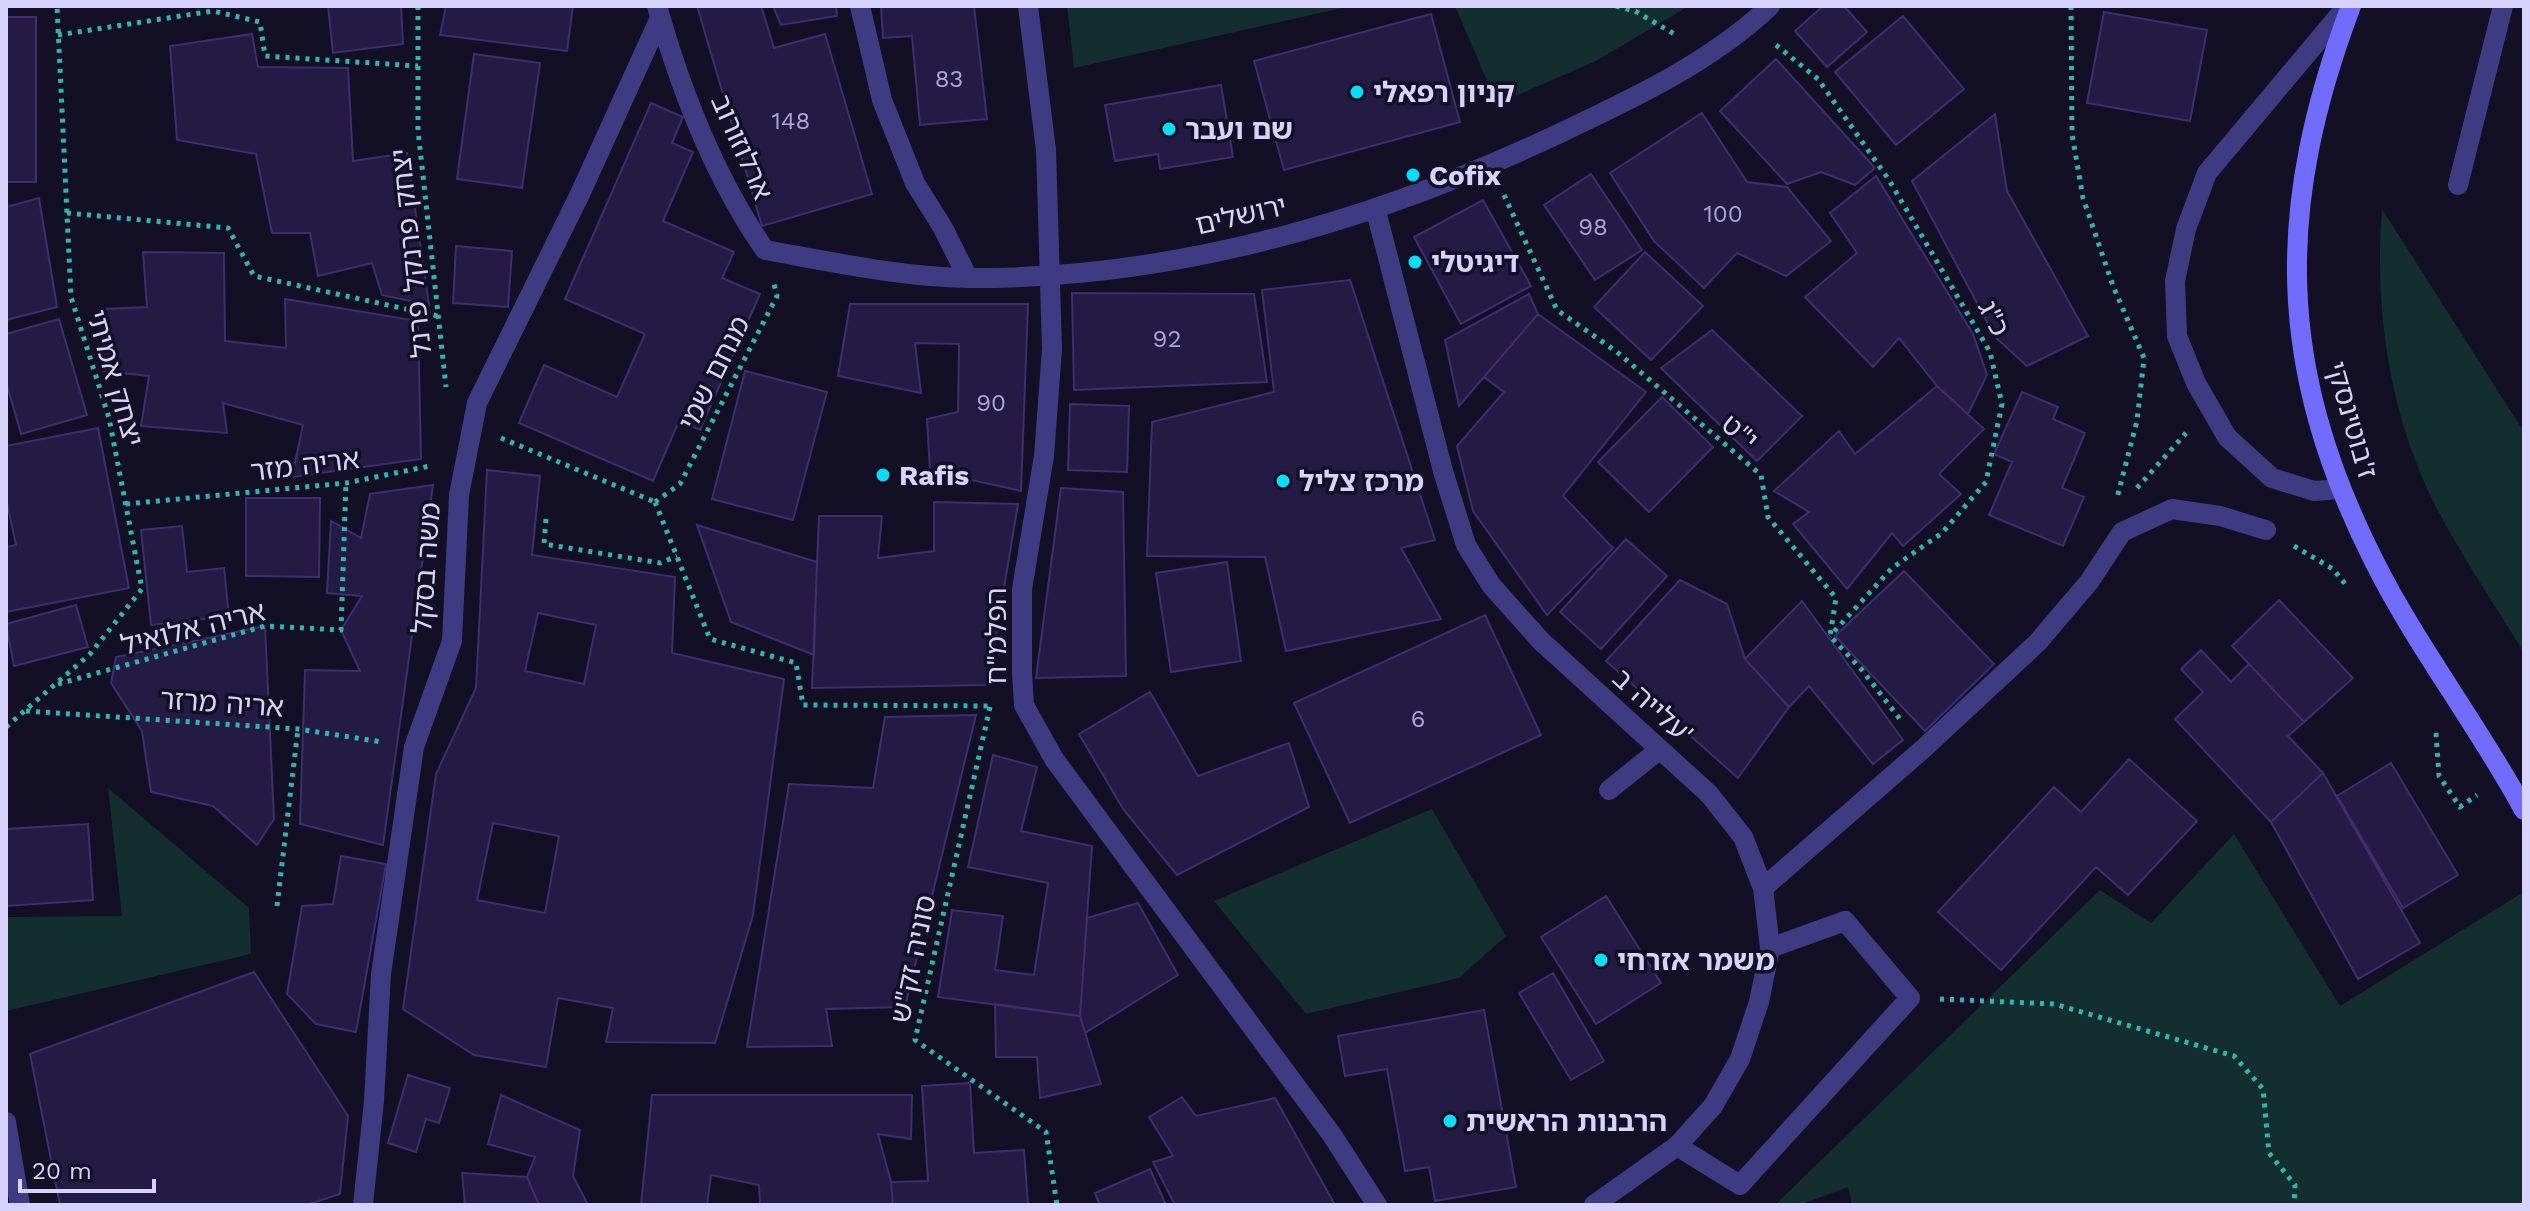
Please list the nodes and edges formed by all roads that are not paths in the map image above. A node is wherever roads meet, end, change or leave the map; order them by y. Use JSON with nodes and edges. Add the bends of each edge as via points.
{"nodes":[{"id":1,"x":860,"y":6,"type":"edge"},
{"id":2,"x":1028,"y":6,"type":"edge"},
{"id":3,"x":1770,"y":6,"type":"edge"},
{"id":4,"x":2349,"y":6,"type":"edge"},
{"id":5,"x":2503,"y":6,"type":"edge"},
{"id":6,"x":658,"y":12,"type":"edge"},
{"id":7,"x":2458,"y":185,"type":"dead end"},
{"id":8,"x":1376,"y":211,"type":"junction"},
{"id":9,"x":968,"y":278,"type":"junction"},
{"id":10,"x":2340,"y":489,"type":"junction"},
{"id":11,"x":2266,"y":530,"type":"road end"},
{"id":12,"x":1659,"y":750,"type":"junction"},
{"id":13,"x":1609,"y":790,"type":"dead end"},
{"id":14,"x":2524,"y":810,"type":"edge"},
{"id":15,"x":1763,"y":888,"type":"junction"},
{"id":16,"x":1770,"y":948,"type":"junction"},
{"id":17,"x":6,"y":1122,"type":"edge"},
{"id":18,"x":1677,"y":1146,"type":"junction"},
{"id":19,"x":20,"y":1205,"type":"edge"},
{"id":20,"x":363,"y":1205,"type":"edge"},
{"id":21,"x":1377,"y":1205,"type":"edge"},
{"id":22,"x":1594,"y":1205,"type":"edge"}],
"edges":[{"from":1,"to":9,"type":"street","via":[[882,100],[915,183]]},
{"from":2,"to":21,"type":"street","name":"הפלמ\"ח","bridge":true,"via":[[1046,150],[1052,349],[1044,456],[1022,589],[1024,705],[1054,759],[1332,1135]]},
{"from":3,"to":8,"type":"street","name":"ירושלים","via":[[1667,80],[1491,165]]},
{"from":4,"to":10,"type":"street","name":"ז'בוטינסקי","via":[[2307,149],[2295,281],[2309,389]]},
{"from":4,"to":10,"type":"street","via":[[2207,173],[2186,229],[2175,281],[2177,336],[2227,437],[2272,478],[2314,491]]},
{"from":5,"to":7,"type":"street"},
{"from":6,"to":9,"type":"street","name":"ארלוזורוב","via":[[714,167],[765,250]]},
{"from":6,"to":20,"type":"street","name":"משה בסקל","via":[[580,194],[477,403],[459,495],[452,641],[414,747],[381,974]]},
{"from":8,"to":9,"type":"street","name":"ירושלים","via":[[1124,270]]},
{"from":8,"to":12,"type":"street","name":"עלייה ב'","via":[[1466,545],[1491,585],[1541,641]]},
{"from":10,"to":14,"type":"street","name":"ז'בוטינסקי","via":[[2375,563]]},
{"from":11,"to":15,"type":"street","via":[[2172,509],[2119,526],[2089,582],[2038,642]]},
{"from":12,"to":13,"type":"street"},
{"from":12,"to":15,"type":"street","name":"עלייה ב'","via":[[1709,794],[1743,837]]},
{"from":15,"to":16,"type":"street","name":"עלייה ב'"},
{"from":16,"to":18,"type":"street","name":"עלייה ב'","via":[[1740,1059],[1713,1106]]},
{"from":16,"to":18,"type":"street","via":[[1845,921],[1910,998],[1740,1185]]},
{"from":17,"to":19,"type":"street"},
{"from":18,"to":22,"type":"street","name":"עלייה ב'"}]}
